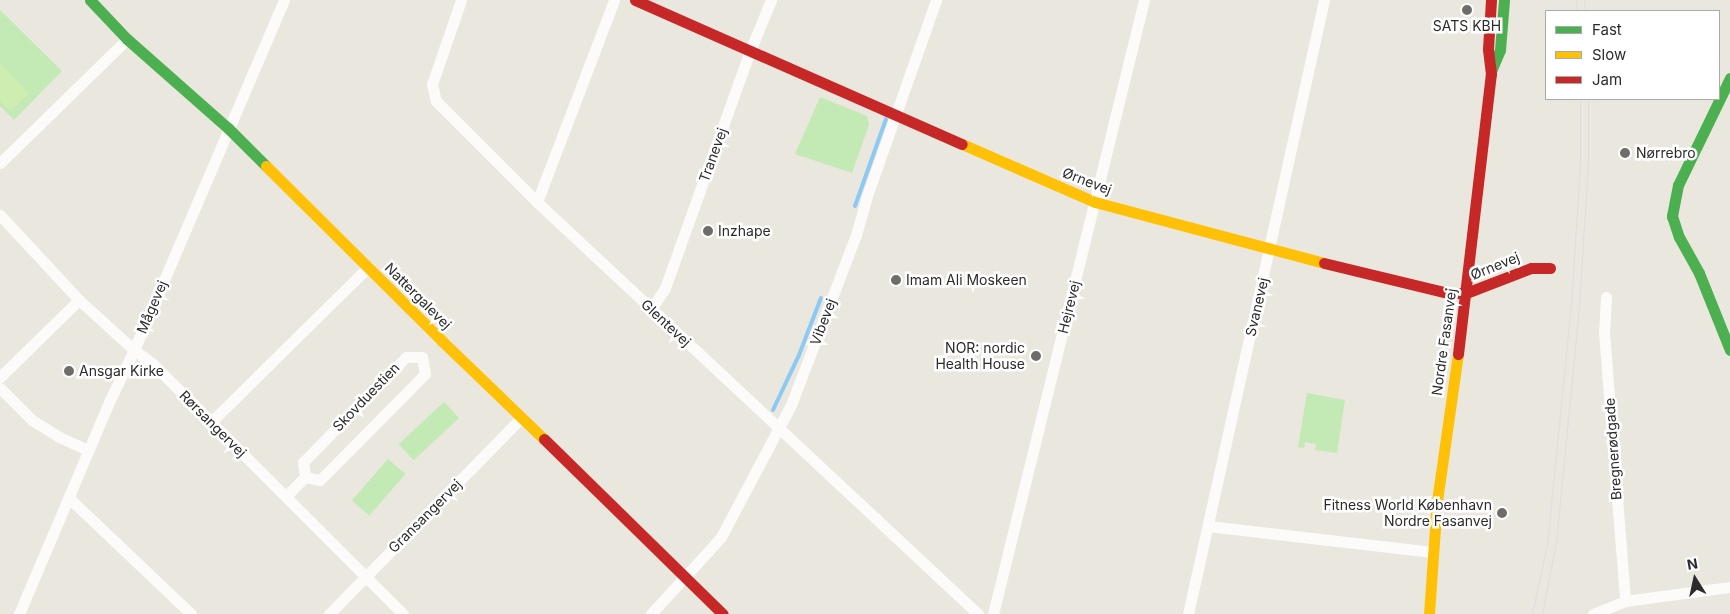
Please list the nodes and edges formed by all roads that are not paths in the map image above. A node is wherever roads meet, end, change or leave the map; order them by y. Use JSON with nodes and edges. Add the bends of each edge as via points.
{"nodes":[{"id":1,"x":90,"y":0,"type":"edge"},
{"id":2,"x":284,"y":0,"type":"edge"},
{"id":3,"x":461,"y":0,"type":"edge"},
{"id":4,"x":614,"y":0,"type":"edge"},
{"id":5,"x":635,"y":0,"type":"edge"},
{"id":6,"x":771,"y":0,"type":"edge"},
{"id":7,"x":936,"y":0,"type":"edge"},
{"id":8,"x":1144,"y":0,"type":"edge"},
{"id":9,"x":1324,"y":0,"type":"edge"},
{"id":10,"x":1491,"y":0,"type":"edge"},
{"id":11,"x":1504,"y":0,"type":"edge"},
{"id":12,"x":127,"y":39,"type":"junction"},
{"id":13,"x":750,"y":52,"type":"junction"},
{"id":14,"x":1490,"y":74,"type":"junction"},
{"id":15,"x":1730,"y":78,"type":"edge"},
{"id":16,"x":1720,"y":98,"type":"edge"},
{"id":17,"x":1719,"y":100,"type":"edge"},
{"id":18,"x":895,"y":114,"type":"junction"},
{"id":19,"x":228,"y":128,"type":"junction"},
{"id":20,"x":0,"y":163,"type":"edge"},
{"id":21,"x":537,"y":202,"type":"junction"},
{"id":22,"x":1095,"y":202,"type":"junction"},
{"id":23,"x":0,"y":215,"type":"edge"},
{"id":24,"x":1270,"y":250,"type":"junction"},
{"id":25,"x":368,"y":267,"type":"junction"},
{"id":26,"x":1550,"y":268,"type":"dead end"},
{"id":27,"x":1466,"y":294,"type":"junction"},
{"id":28,"x":1606,"y":297,"type":"dead end"},
{"id":29,"x":79,"y":300,"type":"junction"},
{"id":30,"x":651,"y":309,"type":"junction"},
{"id":31,"x":134,"y":350,"type":"junction"},
{"id":32,"x":1730,"y":350,"type":"edge"},
{"id":33,"x":0,"y":377,"type":"edge"},
{"id":34,"x":0,"y":388,"type":"edge"},
{"id":35,"x":522,"y":418,"type":"junction"},
{"id":36,"x":211,"y":422,"type":"junction"},
{"id":37,"x":779,"y":428,"type":"junction"},
{"id":38,"x":88,"y":450,"type":"junction"},
{"id":39,"x":305,"y":477,"type":"junction"},
{"id":40,"x":286,"y":496,"type":"junction"},
{"id":41,"x":70,"y":499,"type":"junction"},
{"id":42,"x":1208,"y":526,"type":"junction"},
{"id":43,"x":1434,"y":552,"type":"junction"},
{"id":44,"x":365,"y":577,"type":"junction"},
{"id":45,"x":685,"y":577,"type":"junction"},
{"id":46,"x":1730,"y":586,"type":"edge"},
{"id":47,"x":1625,"y":601,"type":"junction"},
{"id":48,"x":19,"y":614,"type":"edge"},
{"id":49,"x":190,"y":614,"type":"edge"},
{"id":50,"x":329,"y":614,"type":"edge"},
{"id":51,"x":403,"y":614,"type":"edge"},
{"id":52,"x":651,"y":614,"type":"edge"},
{"id":53,"x":723,"y":614,"type":"edge"},
{"id":54,"x":978,"y":614,"type":"edge"},
{"id":55,"x":992,"y":614,"type":"edge"},
{"id":56,"x":1188,"y":614,"type":"edge"},
{"id":57,"x":1429,"y":614,"type":"edge"},
{"id":58,"x":1594,"y":614,"type":"edge"}],
"edges":[{"from":1,"to":12,"type":"street","name":"Nattergalevej"},
{"from":2,"to":19,"type":"street","name":"Mågevej"},
{"from":3,"to":21,"type":"street","name":"Glentevej","via":[[432,84],[436,101]]},
{"from":4,"to":21,"type":"street"},
{"from":5,"to":13,"type":"street","name":"Ørnevej"},
{"from":6,"to":13,"type":"street","name":"Tranevej"},
{"from":7,"to":18,"type":"street","name":"Vibevej"},
{"from":8,"to":22,"type":"street","name":"Hejrevej"},
{"from":9,"to":24,"type":"street","name":"Svanevej"},
{"from":10,"to":14,"type":"street","name":"Nordre Fasanvej"},
{"from":11,"to":14,"type":"street","name":"Nordre Fasanvej","via":[[1500,50]]},
{"from":12,"to":19,"type":"street","name":"Nattergalevej"},
{"from":12,"to":20,"type":"street"},
{"from":13,"to":18,"type":"street","name":"Ørnevej"},
{"from":13,"to":30,"type":"street","name":"Tranevej","via":[[665,288]]},
{"from":14,"to":27,"type":"street","name":"Nordre Fasanvej"},
{"from":15,"to":16,"type":"street"},
{"from":17,"to":32,"type":"street","via":[[1675,191],[1672,216],[1679,237],[1710,297]]},
{"from":18,"to":22,"type":"street","name":"Ørnevej"},
{"from":18,"to":37,"type":"street","name":"Vibevej","via":[[836,288]]},
{"from":19,"to":25,"type":"street","name":"Nattergalevej"},
{"from":19,"to":31,"type":"street","name":"Mågevej"},
{"from":21,"to":30,"type":"street","name":"Glentevej"},
{"from":22,"to":24,"type":"street","name":"Ørnevej"},
{"from":22,"to":55,"type":"street","name":"Hejrevej"},
{"from":23,"to":29,"type":"street","name":"Rørsangervej"},
{"from":24,"to":27,"type":"street","name":"Ørnevej","via":[[1448,293]]},
{"from":24,"to":42,"type":"street","name":"Svanevej"},
{"from":25,"to":35,"type":"street","name":"Nattergalevej"},
{"from":25,"to":36,"type":"street"},
{"from":26,"to":27,"type":"street","name":"Ørnevej","via":[[1519,271]]},
{"from":27,"to":43,"type":"street","name":"Nordre Fasanvej","via":[[1437,501]]},
{"from":28,"to":47,"type":"street","name":"Bregnerødgade","via":[[1604,332]]},
{"from":29,"to":31,"type":"street","name":"Rørsangervej"},
{"from":29,"to":33,"type":"street"},
{"from":30,"to":37,"type":"street","name":"Glentevej"},
{"from":31,"to":36,"type":"street","name":"Rørsangervej"},
{"from":31,"to":38,"type":"street","name":"Mågevej"},
{"from":34,"to":38,"type":"street","via":[[32,420]]},
{"from":35,"to":44,"type":"street","name":"Gransangervej"},
{"from":35,"to":45,"type":"street","name":"Nattergalevej"},
{"from":36,"to":40,"type":"street","name":"Rørsangervej"},
{"from":37,"to":45,"type":"street","name":"Vibevej","via":[[721,537]]},
{"from":37,"to":54,"type":"street","name":"Glentevej"},
{"from":38,"to":41,"type":"street","name":"Mågevej"},
{"from":39,"to":39,"type":"street","name":"Skovduestien","via":[[320,480],[425,374],[422,357],[406,357],[303,462]]},
{"from":39,"to":40,"type":"street"},
{"from":40,"to":44,"type":"street","name":"Rørsangervej"},
{"from":41,"to":48,"type":"street","name":"Mågevej"},
{"from":41,"to":49,"type":"street"},
{"from":42,"to":43,"type":"street"},
{"from":42,"to":56,"type":"street","name":"Svanevej"},
{"from":43,"to":57,"type":"street","name":"Nordre Fasanvej"},
{"from":44,"to":50,"type":"street","name":"Gransangervej"},
{"from":44,"to":51,"type":"street","name":"Rørsangervej"},
{"from":45,"to":52,"type":"street","name":"Vibevej"},
{"from":45,"to":53,"type":"street","name":"Nattergalevej"},
{"from":46,"to":47,"type":"street"},
{"from":47,"to":58,"type":"street"}]}
